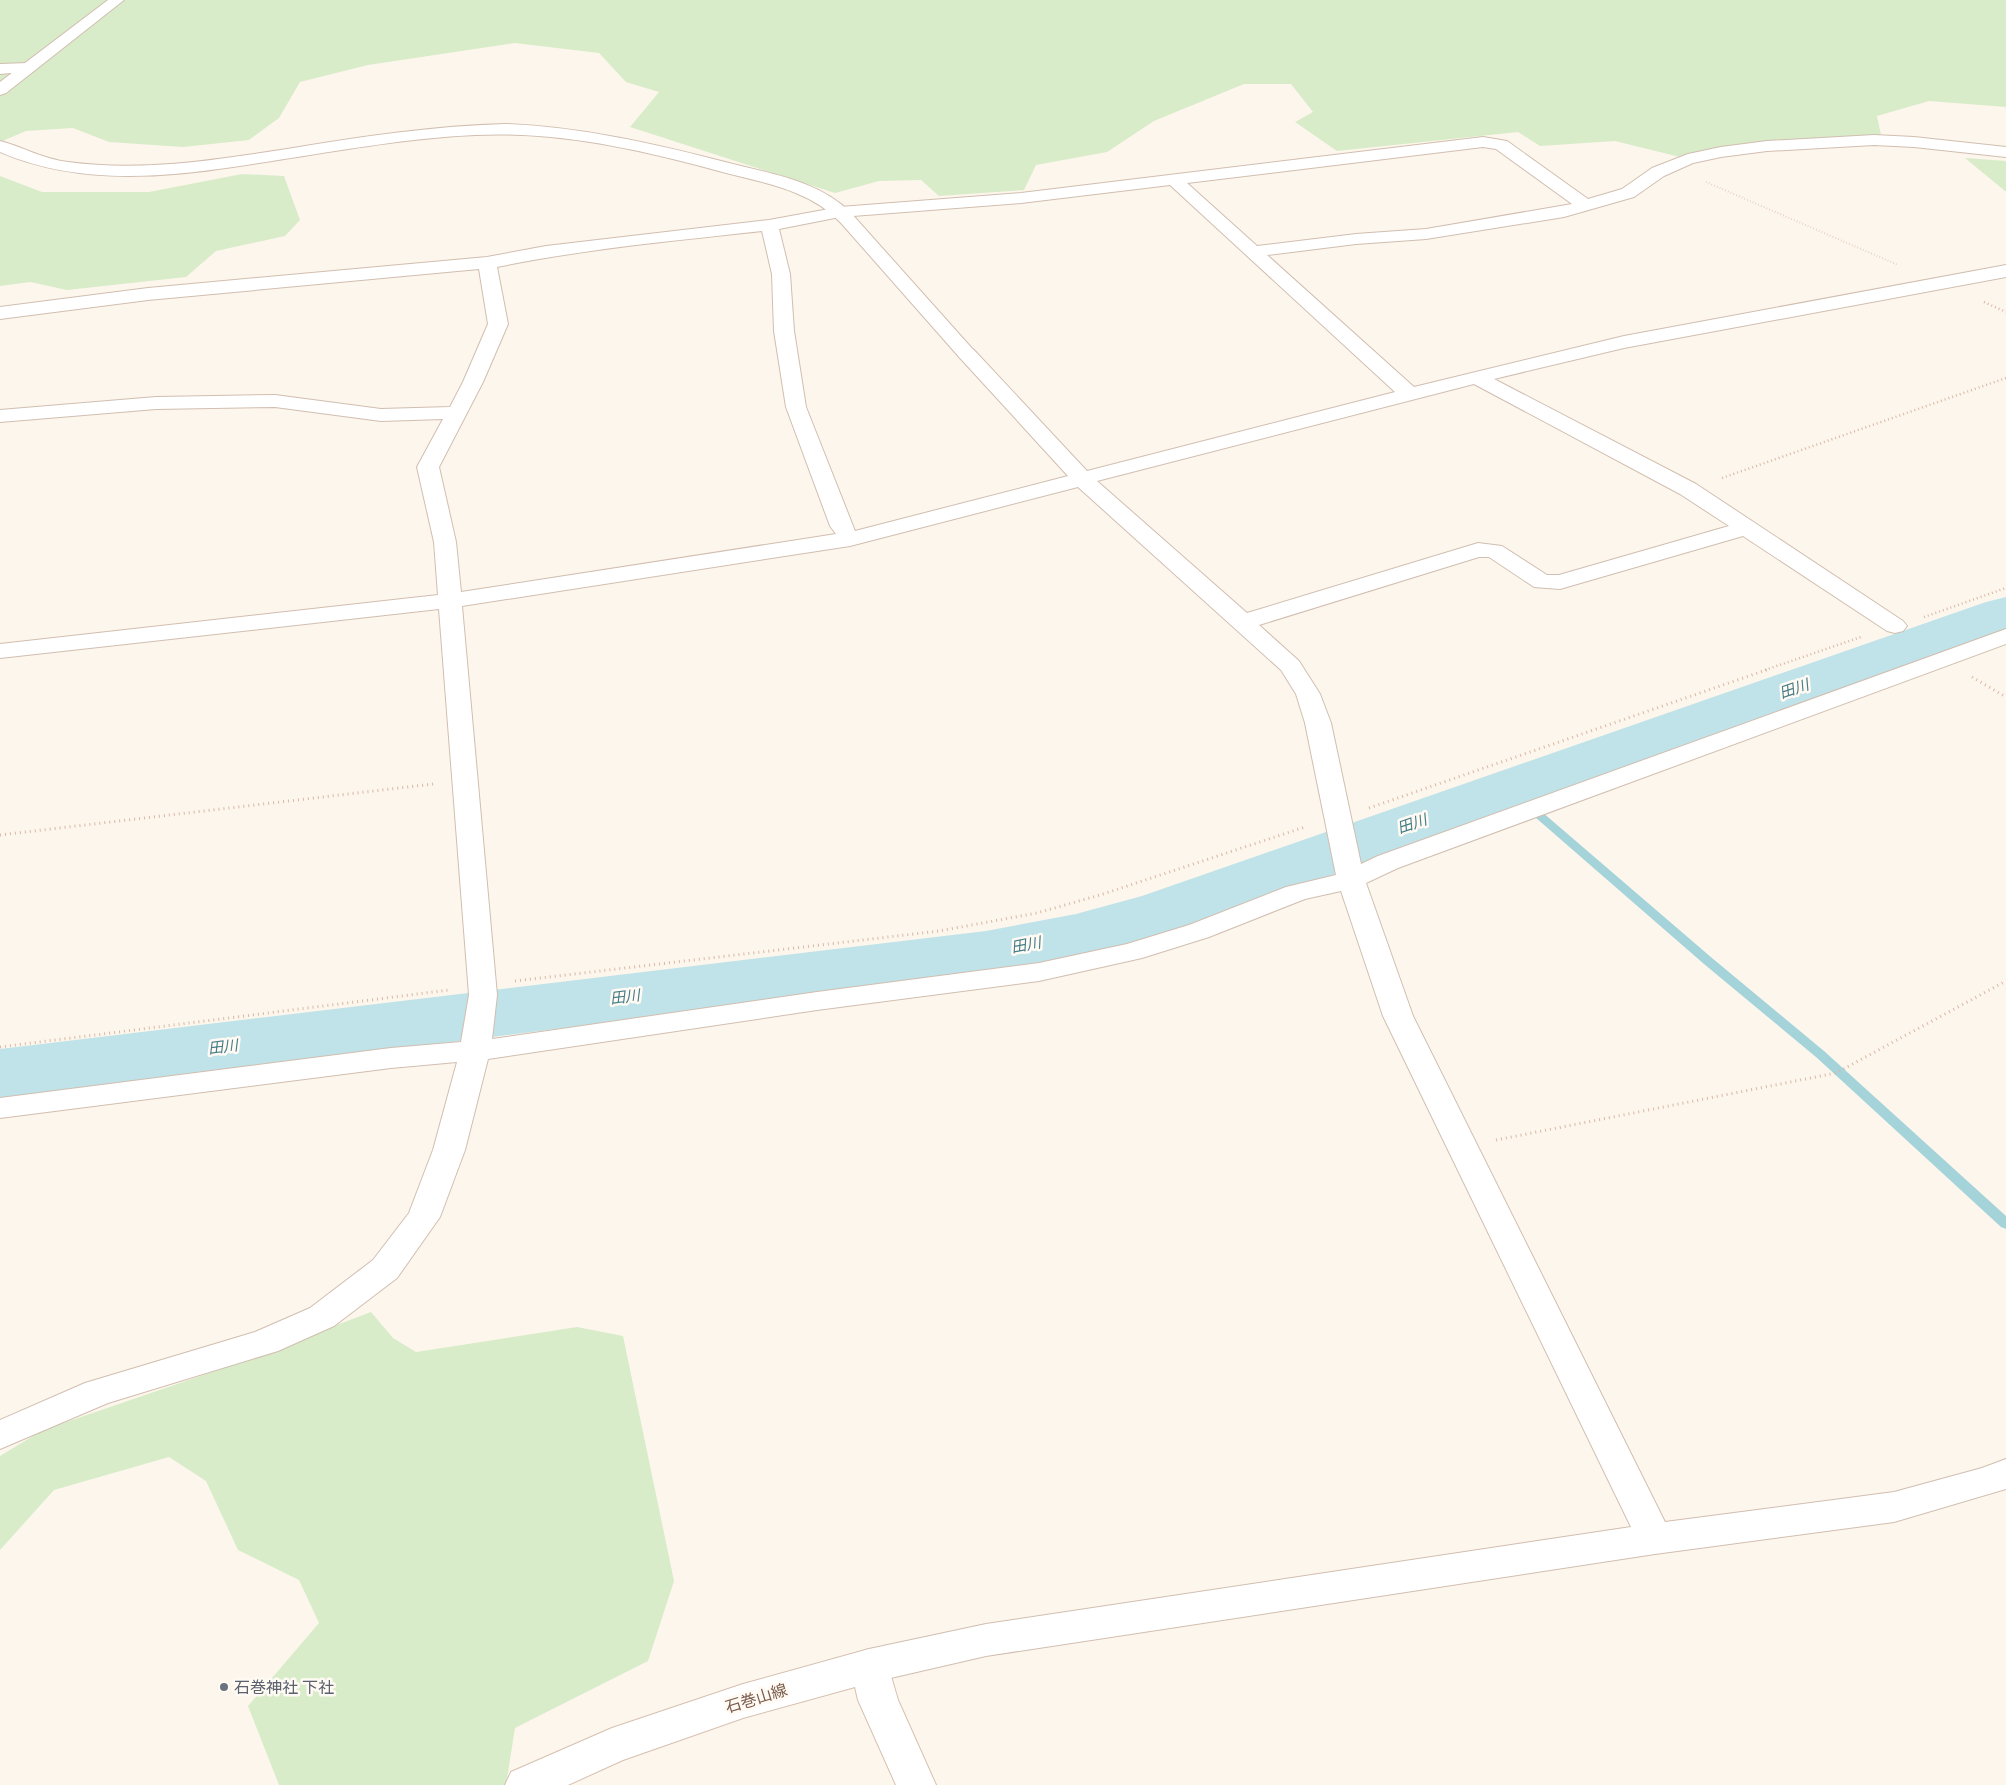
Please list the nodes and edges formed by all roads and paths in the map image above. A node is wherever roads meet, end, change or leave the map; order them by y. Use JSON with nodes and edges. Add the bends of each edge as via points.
{"nodes":[{"id":1,"x":116,"y":0,"type":"edge"},
{"id":2,"x":28,"y":68,"type":"junction"},
{"id":3,"x":0,"y":69,"type":"edge"},
{"id":4,"x":0,"y":90,"type":"edge"},
{"id":5,"x":0,"y":146,"type":"edge"},
{"id":6,"x":2006,"y":152,"type":"edge"},
{"id":7,"x":1670,"y":168,"type":"junction"},
{"id":8,"x":1174,"y":180,"type":"junction"},
{"id":9,"x":1586,"y":206,"type":"junction"},
{"id":10,"x":840,"y":212,"type":"junction"},
{"id":11,"x":769,"y":226,"type":"junction"},
{"id":12,"x":1252,"y":252,"type":"junction"},
{"id":13,"x":487,"y":263,"type":"junction"},
{"id":14,"x":2006,"y":271,"type":"edge"},
{"id":15,"x":1941,"y":283,"type":"junction"},
{"id":16,"x":2006,"y":312,"type":"edge"},
{"id":17,"x":0,"y":313,"type":"edge"},
{"id":18,"x":1476,"y":377,"type":"junction"},
{"id":19,"x":2006,"y":378,"type":"edge"},
{"id":20,"x":1411,"y":395,"type":"junction"},
{"id":21,"x":455,"y":413,"type":"junction"},
{"id":22,"x":0,"y":416,"type":"edge"},
{"id":23,"x":1083,"y":480,"type":"junction"},
{"id":24,"x":1688,"y":489,"type":"junction"},
{"id":25,"x":1745,"y":528,"type":"junction"},
{"id":26,"x":850,"y":539,"type":"junction"},
{"id":27,"x":2006,"y":588,"type":"edge"},
{"id":28,"x":450,"y":600,"type":"junction"},
{"id":29,"x":1243,"y":622,"type":"junction"},
{"id":30,"x":1895,"y":626,"type":"junction"},
{"id":31,"x":2006,"y":636,"type":"edge"},
{"id":32,"x":0,"y":651,"type":"edge"},
{"id":33,"x":466,"y":780,"type":"junction"},
{"id":34,"x":1338,"y":823,"type":"junction"},
{"id":35,"x":0,"y":835,"type":"edge"},
{"id":36,"x":1349,"y":873,"type":"junction"},
{"id":37,"x":2006,"y":981,"type":"edge"},
{"id":38,"x":482,"y":990,"type":"junction"},
{"id":39,"x":476,"y":1045,"type":"junction"},
{"id":40,"x":0,"y":1047,"type":"edge"},
{"id":41,"x":0,"y":1108,"type":"edge"},
{"id":42,"x":1463,"y":1147,"type":"junction"},
{"id":43,"x":0,"y":1435,"type":"edge"},
{"id":44,"x":2006,"y":1473,"type":"edge"},
{"id":45,"x":1655,"y":1539,"type":"junction"},
{"id":46,"x":869,"y":1666,"type":"junction"},
{"id":47,"x":525,"y":1785,"type":"edge"},
{"id":48,"x":916,"y":1785,"type":"edge"}],
"edges":[{"from":1,"to":2,"type":"street"},
{"from":2,"to":3,"type":"street"},
{"from":2,"to":4,"type":"street"},
{"from":5,"to":10,"type":"street","via":[[49,164],[140,171],[228,163],[477,130],[584,135],[635,144],[800,189]]},
{"from":6,"to":7,"type":"street","via":[[1874,140],[1721,152],[1688,159]]},
{"from":7,"to":9,"type":"street","via":[[1658,172],[1628,193]]},
{"from":7,"to":15,"type":"path"},
{"from":8,"to":9,"type":"street","via":[[1483,142],[1501,145]]},
{"from":8,"to":10,"type":"street","via":[[1021,198]]},
{"from":8,"to":12,"type":"street"},
{"from":9,"to":12,"type":"street","via":[[1426,234]]},
{"from":10,"to":11,"type":"street"},
{"from":10,"to":23,"type":"street"},
{"from":11,"to":13,"type":"street","via":[[612,242]]},
{"from":11,"to":26,"type":"street","via":[[781,274],[784,331],[796,407],[840,526]]},
{"from":12,"to":20,"type":"street"},
{"from":13,"to":17,"type":"street","via":[[148,294]]},
{"from":13,"to":21,"type":"street","via":[[498,324],[473,382]]},
{"from":14,"to":15,"type":"street"},
{"from":15,"to":16,"type":"path"},
{"from":15,"to":18,"type":"street","via":[[1624,342]]},
{"from":18,"to":20,"type":"street"},
{"from":18,"to":24,"type":"street"},
{"from":19,"to":24,"type":"path"},
{"from":20,"to":23,"type":"street"},
{"from":21,"to":22,"type":"street","via":[[381,415],[275,401],[156,403]]},
{"from":21,"to":28,"type":"street","via":[[428,467],[445,542]]},
{"from":23,"to":26,"type":"street"},
{"from":23,"to":29,"type":"street"},
{"from":24,"to":25,"type":"street"},
{"from":25,"to":29,"type":"street","via":[[1560,582],[1542,582],[1494,551],[1478,550]]},
{"from":25,"to":30,"type":"street"},
{"from":26,"to":28,"type":"street"},
{"from":27,"to":30,"type":"path"},
{"from":28,"to":32,"type":"street"},
{"from":28,"to":33,"type":"street"},
{"from":29,"to":34,"type":"street","via":[[1290,666],[1308,694],[1318,724]]},
{"from":30,"to":34,"type":"path"},
{"from":31,"to":36,"type":"street","via":[[1388,862]]},
{"from":33,"to":35,"type":"path"},
{"from":33,"to":38,"type":"street"},
{"from":34,"to":36,"type":"street"},
{"from":34,"to":38,"type":"path","via":[[1037,913],[939,931]]},
{"from":36,"to":39,"type":"street","via":[[1199,931],[1132,952],[1039,972]]},
{"from":36,"to":42,"type":"street","via":[[1398,1016]]},
{"from":37,"to":42,"type":"path","via":[[1836,1073]]},
{"from":38,"to":39,"type":"street"},
{"from":38,"to":40,"type":"path"},
{"from":39,"to":41,"type":"street"},
{"from":39,"to":43,"type":"street","via":[[450,1150],[424,1217],[385,1269],[322,1317],[266,1342],[97,1393]]},
{"from":42,"to":45,"type":"street"},
{"from":44,"to":45,"type":"street","name":"石巻山線","via":[[1894,1507]]},
{"from":45,"to":46,"type":"street","name":"石巻山線","via":[[986,1640]]},
{"from":46,"to":47,"type":"street","name":"石巻山線","via":[[743,1701],[640,1736]]},
{"from":46,"to":48,"type":"street","via":[[878,1700]]}]}
